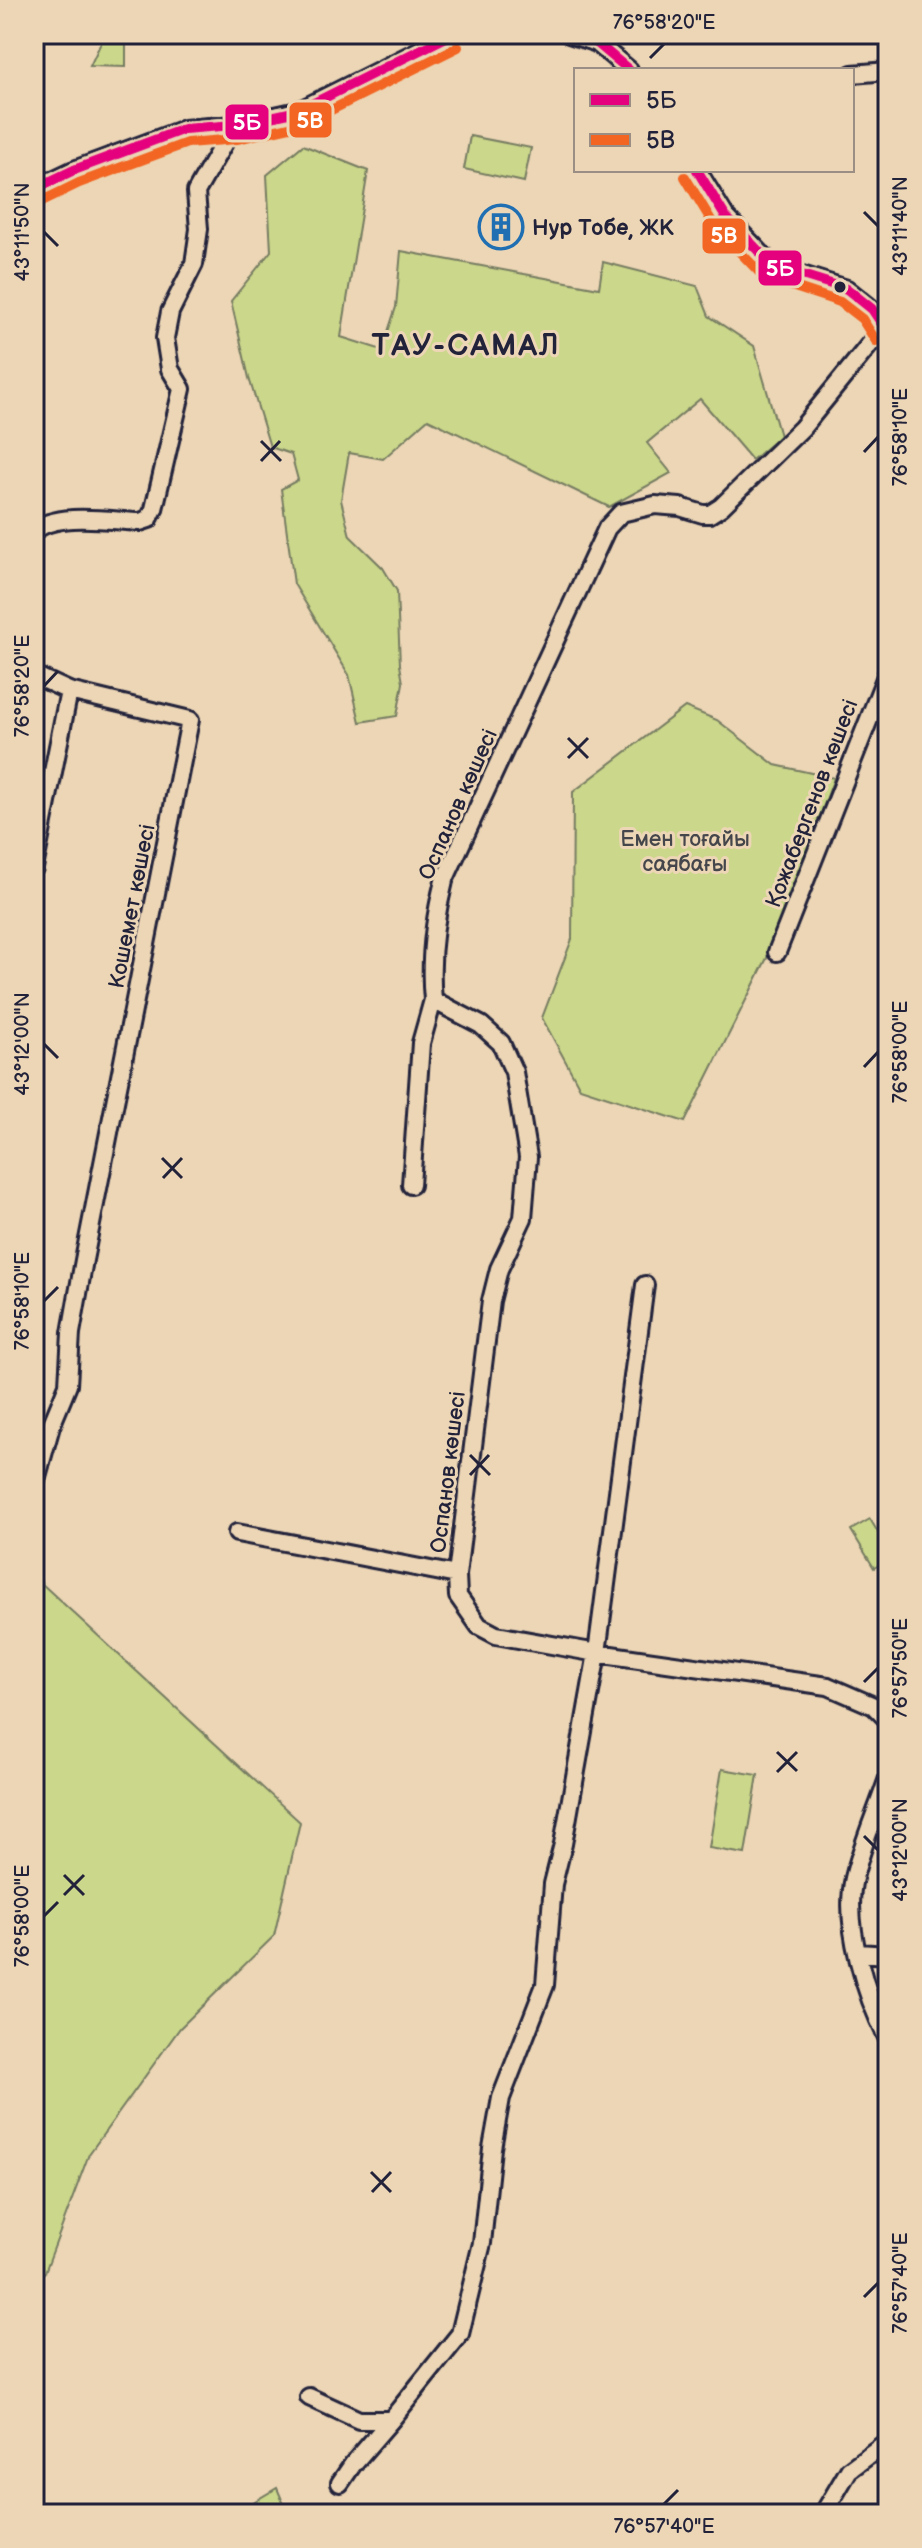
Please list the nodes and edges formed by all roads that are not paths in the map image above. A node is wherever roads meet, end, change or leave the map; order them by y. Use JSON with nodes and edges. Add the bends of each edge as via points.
{"nodes":[{"id":1,"x":452,"y":34,"type":"edge"},
{"id":2,"x":569,"y":34,"type":"edge"},
{"id":3,"x":627,"y":68,"type":"edge"},
{"id":4,"x":888,"y":71,"type":"edge"},
{"id":5,"x":854,"y":74,"type":"edge"},
{"id":6,"x":234,"y":125,"type":"junction"},
{"id":7,"x":698,"y":172,"type":"edge"},
{"id":8,"x":34,"y":189,"type":"edge"},
{"id":9,"x":886,"y":331,"type":"edge"},
{"id":10,"x":34,"y":531,"type":"edge"},
{"id":11,"x":888,"y":671,"type":"edge"},
{"id":12,"x":34,"y":675,"type":"edge"},
{"id":13,"x":69,"y":691,"type":"junction"},
{"id":14,"x":34,"y":868,"type":"edge"},
{"id":15,"x":777,"y":952,"type":"dead end"},
{"id":16,"x":433,"y":1000,"type":"junction"},
{"id":17,"x":411,"y":1185,"type":"dead end"},
{"id":18,"x":645,"y":1285,"type":"dead end"},
{"id":19,"x":36,"y":1480,"type":"edge"},
{"id":20,"x":237,"y":1533,"type":"dead end"},
{"id":21,"x":457,"y":1575,"type":"junction"},
{"id":22,"x":597,"y":1653,"type":"junction"},
{"id":23,"x":888,"y":1720,"type":"edge"},
{"id":24,"x":888,"y":1778,"type":"edge"},
{"id":25,"x":858,"y":1953,"type":"junction"},
{"id":26,"x":888,"y":1955,"type":"edge"},
{"id":27,"x":888,"y":2039,"type":"edge"},
{"id":28,"x":309,"y":2397,"type":"dead end"},
{"id":29,"x":391,"y":2420,"type":"junction"},
{"id":30,"x":888,"y":2441,"type":"edge"},
{"id":31,"x":340,"y":2483,"type":"dead end"},
{"id":32,"x":823,"y":2514,"type":"edge"}],
"edges":[{"from":1,"to":6,"type":"street","via":[[298,111]]},
{"from":2,"to":3,"type":"street","via":[[597,43]]},
{"from":4,"to":5,"type":"street"},
{"from":6,"to":8,"type":"street","via":[[184,129]]},
{"from":6,"to":10,"type":"street","via":[[196,192],[199,229],[194,264],[170,312],[165,338],[170,369],[182,389],[154,509],[140,522],[69,518]]},
{"from":7,"to":9,"type":"street","name":"Оспанов көшесі","via":[[725,216],[773,266],[847,289],[872,309]]},
{"from":9,"to":16,"type":"street","name":"Оспанов көшесі","via":[[802,428],[721,507],[703,514],[655,505],[621,513],[607,528],[444,881],[432,948]]},
{"from":11,"to":15,"type":"street","name":"Қожабергенов көшесі"},
{"from":12,"to":13,"type":"street","name":"Кошемет көшесі"},
{"from":13,"to":14,"type":"street"},
{"from":13,"to":19,"type":"street","name":"Кошемет көшесі","via":[[190,720],[84,1260],[68,1385]]},
{"from":16,"to":17,"type":"street","via":[[421,1043]]},
{"from":16,"to":21,"type":"street","name":"Оспанов көшесі","via":[[481,1025],[501,1043],[514,1072],[528,1157],[523,1218],[499,1269],[491,1301]]},
{"from":18,"to":22,"type":"street"},
{"from":20,"to":21,"type":"street"},
{"from":21,"to":22,"type":"street","name":"Оспанов көшесі","via":[[458,1596],[479,1626],[496,1635]]},
{"from":22,"to":23,"type":"street","name":"Оспанов көшесі","via":[[828,1686],[874,1706]]},
{"from":22,"to":29,"type":"street","via":[[553,1884],[545,1985],[501,2098],[482,2243],[460,2334]]},
{"from":24,"to":25,"type":"street","via":[[854,1878],[850,1908]]},
{"from":25,"to":26,"type":"street"},
{"from":25,"to":27,"type":"street"},
{"from":28,"to":29,"type":"street","via":[[359,2420]]},
{"from":29,"to":31,"type":"street"},
{"from":30,"to":32,"type":"street","via":[[849,2470]]}]}
